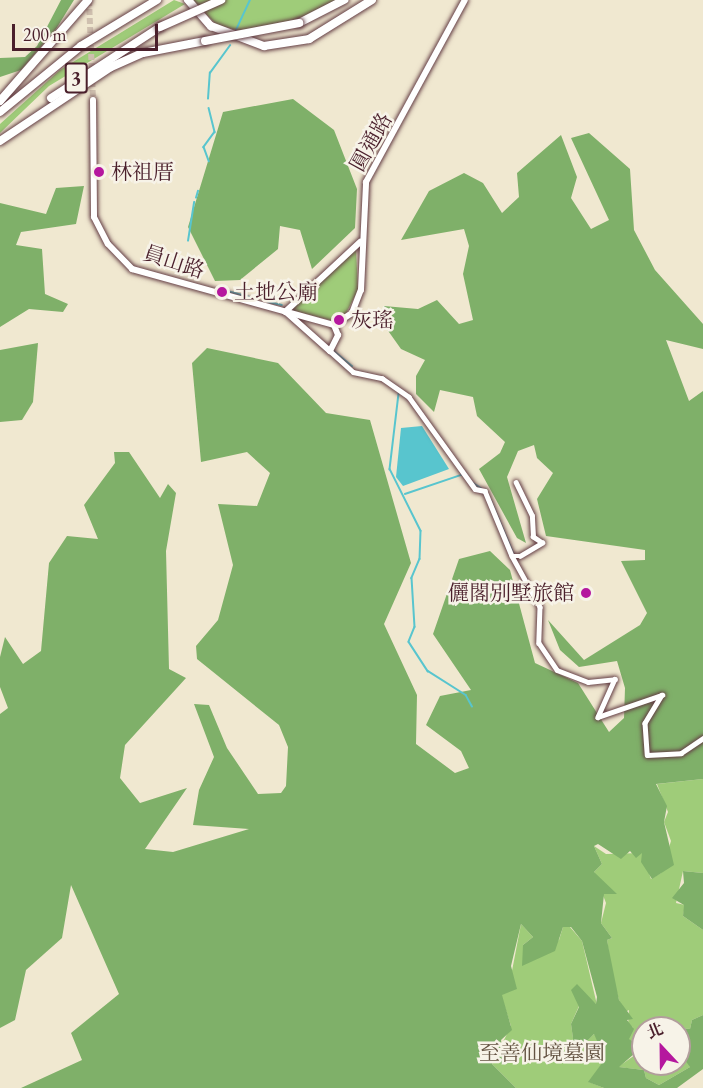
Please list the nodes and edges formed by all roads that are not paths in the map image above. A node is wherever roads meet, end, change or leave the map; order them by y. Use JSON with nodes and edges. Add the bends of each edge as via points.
{"nodes":[{"id":1,"x":82,"y":0,"type":"edge"},
{"id":2,"x":88,"y":0,"type":"edge"},
{"id":3,"x":157,"y":0,"type":"edge"},
{"id":4,"x":188,"y":0,"type":"edge"},
{"id":5,"x":221,"y":0,"type":"edge"},
{"id":6,"x":344,"y":0,"type":"edge"},
{"id":7,"x":372,"y":0,"type":"edge"},
{"id":8,"x":465,"y":0,"type":"edge"},
{"id":9,"x":77,"y":12,"type":"junction"},
{"id":10,"x":93,"y":100,"type":"tunnel mouth"},
{"id":11,"x":0,"y":101,"type":"edge"},
{"id":12,"x":0,"y":112,"type":"edge"},
{"id":13,"x":0,"y":141,"type":"edge"},
{"id":14,"x":360,"y":242,"type":"junction"},
{"id":15,"x":285,"y":312,"type":"junction"},
{"id":16,"x":337,"y":323,"type":"junction"},
{"id":17,"x":331,"y":349,"type":"junction"},
{"id":18,"x":516,"y":483,"type":"dead end"},
{"id":19,"x":512,"y":556,"type":"junction"},
{"id":20,"x":703,"y":738,"type":"edge"}],
"edges":[{"from":1,"to":9,"type":"highway"},
{"from":2,"to":9,"type":"highway"},
{"from":3,"to":12,"type":"highway","number":"3","via":[[81,46]]},
{"from":4,"to":7,"type":"highway","via":[[211,26],[264,46],[309,39]]},
{"from":5,"to":13,"type":"highway","number":"3","bridge":true,"via":[[160,27],[77,77]]},
{"from":6,"to":13,"type":"highway","bridge":true,"via":[[299,23],[143,53],[111,67]]},
{"from":8,"to":14,"type":"street","name":"圓通路","via":[[366,183]]},
{"from":9,"to":11,"type":"highway"},
{"from":10,"to":15,"type":"street","name":"員山路","via":[[94,217],[108,244],[132,269]]},
{"from":14,"to":15,"type":"street"},
{"from":14,"to":16,"type":"street","name":"圓通路","via":[[359,299]]},
{"from":15,"to":16,"type":"street"},
{"from":15,"to":17,"type":"street","name":"員山路"},
{"from":16,"to":17,"type":"street","via":[[338,335]]},
{"from":17,"to":19,"type":"street","name":"員山路","via":[[353,372],[382,378],[409,397],[475,489],[485,491]]},
{"from":18,"to":19,"type":"street","via":[[532,516],[533,537],[542,543],[535,551]]},
{"from":19,"to":20,"type":"street","name":"員山路","via":[[540,607],[540,643],[557,670],[588,682],[615,679],[598,717],[662,695],[645,723],[647,755],[681,753]]}]}
